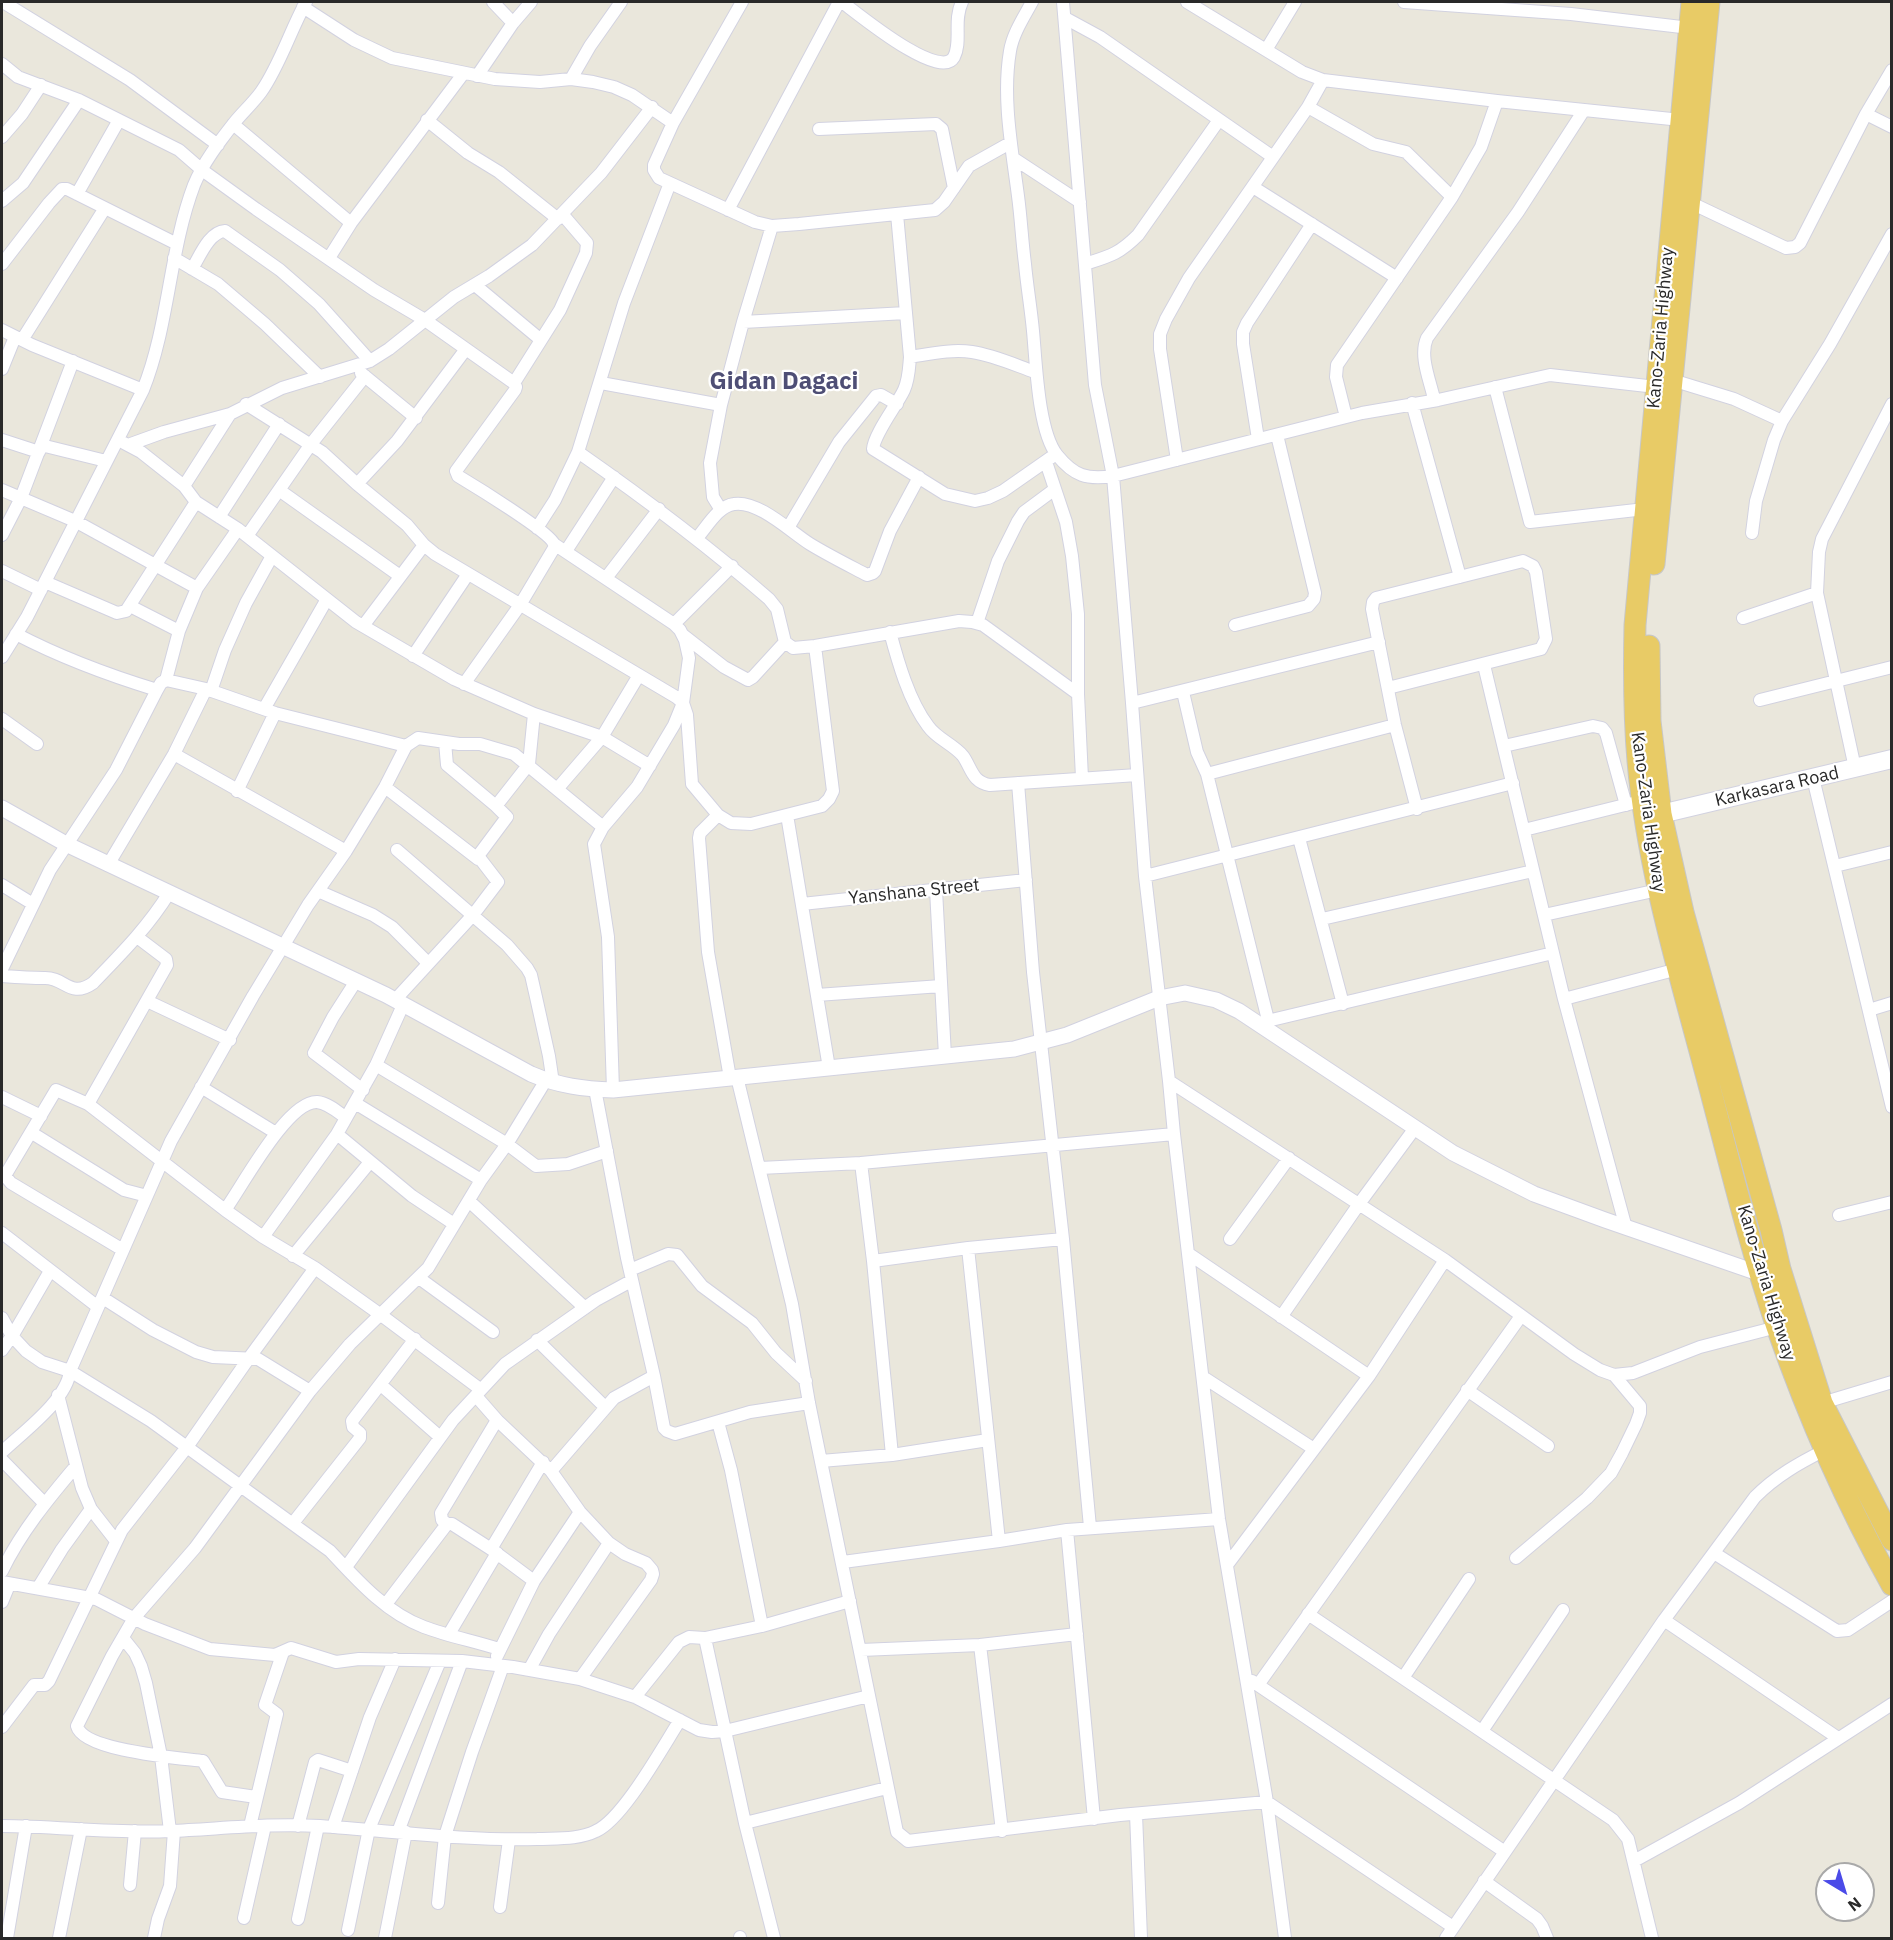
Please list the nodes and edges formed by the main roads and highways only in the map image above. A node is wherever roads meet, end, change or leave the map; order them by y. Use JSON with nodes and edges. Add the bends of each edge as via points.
{"nodes":[{"id":1,"x":1692,"y":2,"type":"edge"},
{"id":2,"x":1709,"y":2,"type":"edge"},
{"id":3,"x":1664,"y":383,"type":"junction"},
{"id":4,"x":1892,"y":759,"type":"edge"},
{"id":5,"x":1661,"y":814,"type":"junction"},
{"id":6,"x":1770,"y":1271,"type":"junction"},
{"id":7,"x":1892,"y":1540,"type":"edge"},
{"id":8,"x":1892,"y":1585,"type":"edge"}],
"edges":[{"from":1,"to":3,"type":"highway","name":"Kano-Zaria Highway"},
{"from":2,"to":3,"type":"highway","name":"Kano-Zaria Highway","via":[[1689,202]]},
{"from":3,"to":5,"type":"highway","name":"Kano-Zaria Highway","via":[[1648,649],[1650,721]]},
{"from":3,"to":6,"type":"highway","name":"Kano-Zaria Highway","via":[[1645,509],[1635,625],[1635,803],[1678,969]]},
{"from":4,"to":5,"type":"main road","name":"Karkasara Road"},
{"from":5,"to":6,"type":"highway","name":"Kano-Zaria Highway","via":[[1683,912],[1771,1230]]},
{"from":6,"to":7,"type":"highway","name":"Kano-Zaria Highway","via":[[1822,1403]]},
{"from":6,"to":8,"type":"highway","name":"Kano-Zaria Highway","via":[[1777,1327],[1825,1450]]}]}
